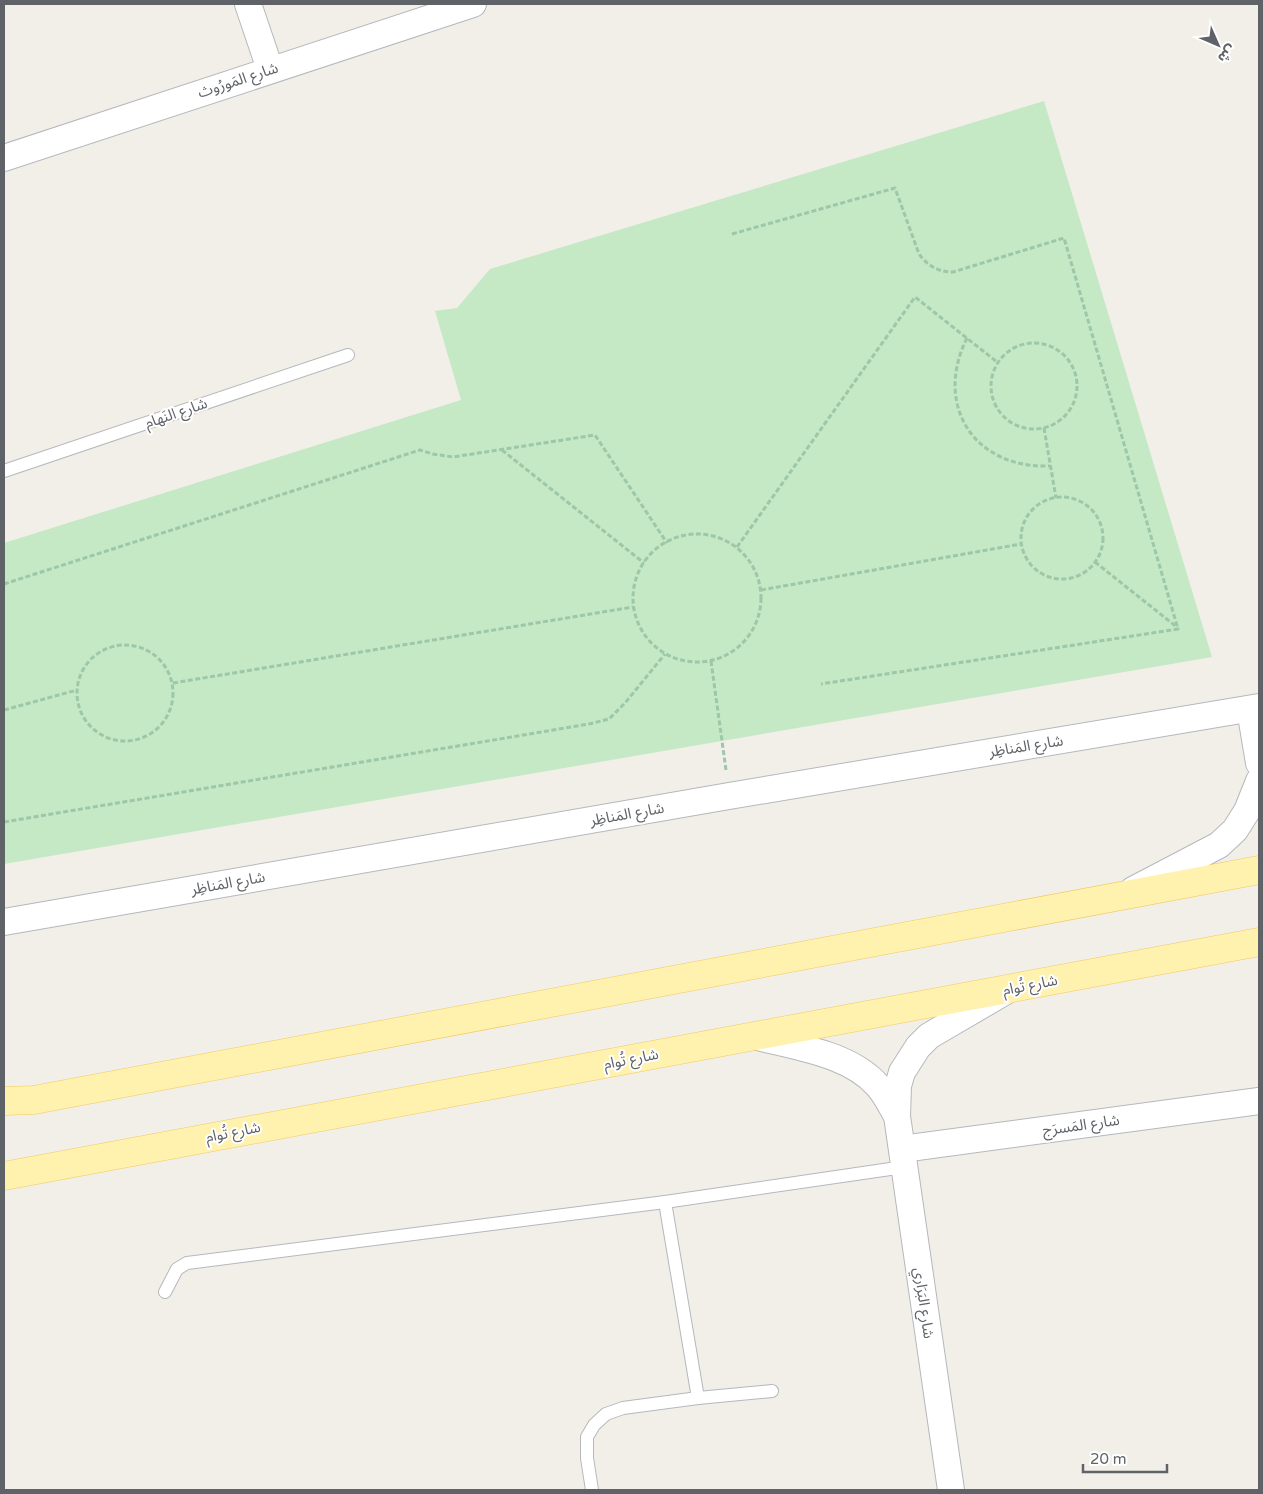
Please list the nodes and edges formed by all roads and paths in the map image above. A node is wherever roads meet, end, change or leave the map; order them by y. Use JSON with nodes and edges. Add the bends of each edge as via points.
{"nodes":[{"id":1,"x":248,"y":4,"type":"edge"},
{"id":2,"x":473,"y":4,"type":"edge"},
{"id":3,"x":270,"y":69,"type":"junction"},
{"id":4,"x":4,"y":158,"type":"edge"},
{"id":5,"x":732,"y":234,"type":"dead end"},
{"id":6,"x":967,"y":338,"type":"junction"},
{"id":7,"x":348,"y":355,"type":"dead end"},
{"id":8,"x":997,"y":362,"type":"junction"},
{"id":9,"x":1044,"y":428,"type":"junction"},
{"id":10,"x":502,"y":450,"type":"junction"},
{"id":11,"x":1050,"y":466,"type":"junction"},
{"id":12,"x":4,"y":471,"type":"edge"},
{"id":13,"x":1056,"y":498,"type":"junction"},
{"id":14,"x":667,"y":542,"type":"junction"},
{"id":15,"x":1021,"y":544,"type":"junction"},
{"id":16,"x":736,"y":547,"type":"junction"},
{"id":17,"x":1095,"y":562,"type":"junction"},
{"id":18,"x":644,"y":563,"type":"junction"},
{"id":19,"x":4,"y":584,"type":"edge"},
{"id":20,"x":761,"y":590,"type":"junction"},
{"id":21,"x":634,"y":607,"type":"junction"},
{"id":22,"x":1178,"y":629,"type":"junction"},
{"id":23,"x":665,"y":654,"type":"junction"},
{"id":24,"x":711,"y":661,"type":"junction"},
{"id":25,"x":173,"y":683,"type":"junction"},
{"id":26,"x":821,"y":684,"type":"dead end"},
{"id":27,"x":77,"y":690,"type":"junction"},
{"id":28,"x":1255,"y":708,"type":"edge"},
{"id":29,"x":4,"y":710,"type":"edge"},
{"id":30,"x":1259,"y":763,"type":"edge"},
{"id":31,"x":1259,"y":781,"type":"edge"},
{"id":32,"x":729,"y":796,"type":"junction"},
{"id":33,"x":4,"y":822,"type":"edge"},
{"id":34,"x":1259,"y":870,"type":"edge"},
{"id":35,"x":1122,"y":896,"type":"junction"},
{"id":36,"x":4,"y":922,"type":"edge"},
{"id":37,"x":1259,"y":942,"type":"edge"},
{"id":38,"x":1010,"y":988,"type":"junction"},
{"id":39,"x":754,"y":1036,"type":"junction"},
{"id":40,"x":4,"y":1101,"type":"edge"},
{"id":41,"x":1259,"y":1101,"type":"edge"},
{"id":42,"x":897,"y":1116,"type":"junction"},
{"id":43,"x":903,"y":1158,"type":"junction"},
{"id":44,"x":4,"y":1176,"type":"edge"},
{"id":45,"x":665,"y":1202,"type":"junction"},
{"id":46,"x":164,"y":1292,"type":"dead end"},
{"id":47,"x":772,"y":1391,"type":"dead end"},
{"id":48,"x":698,"y":1398,"type":"junction"},
{"id":49,"x":592,"y":1490,"type":"edge"},
{"id":50,"x":951,"y":1490,"type":"edge"}],
"edges":[{"from":1,"to":3,"type":"street"},
{"from":2,"to":3,"type":"street","name":"شارع المَورُوث"},
{"from":3,"to":4,"type":"street","name":"شارع المَورُوث"},
{"from":5,"to":22,"type":"path","via":[[895,188],[919,254],[926,263],[944,272],[1064,238]]},
{"from":6,"to":8,"type":"path"},
{"from":6,"to":11,"type":"path","via":[[959,354],[954,388],[957,405],[973,436],[1000,458],[1016,464]]},
{"from":6,"to":16,"type":"path","via":[[914,297]]},
{"from":7,"to":12,"type":"lane","name":"شارع النَهام"},
{"from":8,"to":9,"type":"path","via":[[990,387],[998,411],[1018,427]]},
{"from":8,"to":9,"type":"path","via":[[1006,352],[1030,342],[1055,348],[1065,356],[1072,366],[1077,391],[1066,415]]},
{"from":9,"to":11,"type":"path"},
{"from":10,"to":14,"type":"path","via":[[595,435]]},
{"from":10,"to":18,"type":"path"},
{"from":10,"to":19,"type":"path","via":[[453,457],[420,450]]},
{"from":11,"to":13,"type":"path"},
{"from":13,"to":15,"type":"path","via":[[1033,509],[1021,531]]},
{"from":13,"to":17,"type":"path","via":[[1079,502],[1096,517],[1102,540]]},
{"from":14,"to":16,"type":"path","via":[[695,534],[710,535]]},
{"from":14,"to":18,"type":"path"},
{"from":15,"to":17,"type":"path","via":[[1031,566],[1052,578],[1076,577]]},
{"from":15,"to":20,"type":"path"},
{"from":16,"to":20,"type":"path","via":[[749,559]]},
{"from":17,"to":22,"type":"path"},
{"from":18,"to":21,"type":"path","via":[[637,577]]},
{"from":20,"to":24,"type":"path","via":[[761,606],[750,635],[726,656]]},
{"from":21,"to":23,"type":"path","via":[[644,634]]},
{"from":21,"to":25,"type":"path"},
{"from":22,"to":26,"type":"path"},
{"from":23,"to":24,"type":"path","via":[[680,660]]},
{"from":23,"to":33,"type":"path","via":[[609,719]]},
{"from":24,"to":32,"type":"path"},
{"from":25,"to":27,"type":"path","via":[[160,659],[136,646],[122,645],[102,652],[87,664]]},
{"from":25,"to":27,"type":"path","via":[[174,697],[164,722],[142,739],[129,742],[115,741],[91,728],[78,704]]},
{"from":27,"to":29,"type":"path"},
{"from":28,"to":30,"type":"street","name":"شارع المَناظِر"},
{"from":28,"to":32,"type":"street","name":"شارع المَناظِر"},
{"from":31,"to":35,"type":"street","via":[[1248,811],[1219,845]]},
{"from":32,"to":36,"type":"street","name":"شارع المَناظِر"},
{"from":34,"to":35,"type":"main road"},
{"from":35,"to":40,"type":"main road","via":[[44,1098]]},
{"from":37,"to":38,"type":"main road","name":"شارع تُوام"},
{"from":38,"to":39,"type":"main road","name":"شارع تُوام"},
{"from":38,"to":42,"type":"street","name":"شارع البَرَاري","via":[[929,1036],[918,1047],[900,1079]]},
{"from":39,"to":42,"type":"street","name":"شارع البَرَاري","via":[[854,1066],[880,1088]]},
{"from":39,"to":44,"type":"main road","name":"شارع تُوام"},
{"from":41,"to":43,"type":"street","name":"شارع المَسرَج"},
{"from":42,"to":43,"type":"street","name":"شارع البَرَاري"},
{"from":43,"to":45,"type":"lane"},
{"from":43,"to":50,"type":"street","name":"شارع البَرَاري"},
{"from":45,"to":46,"type":"lane","via":[[187,1263],[177,1269]]},
{"from":45,"to":48,"type":"lane"},
{"from":47,"to":48,"type":"lane"},
{"from":48,"to":49,"type":"lane","via":[[622,1408],[606,1414],[587,1437]]}]}
